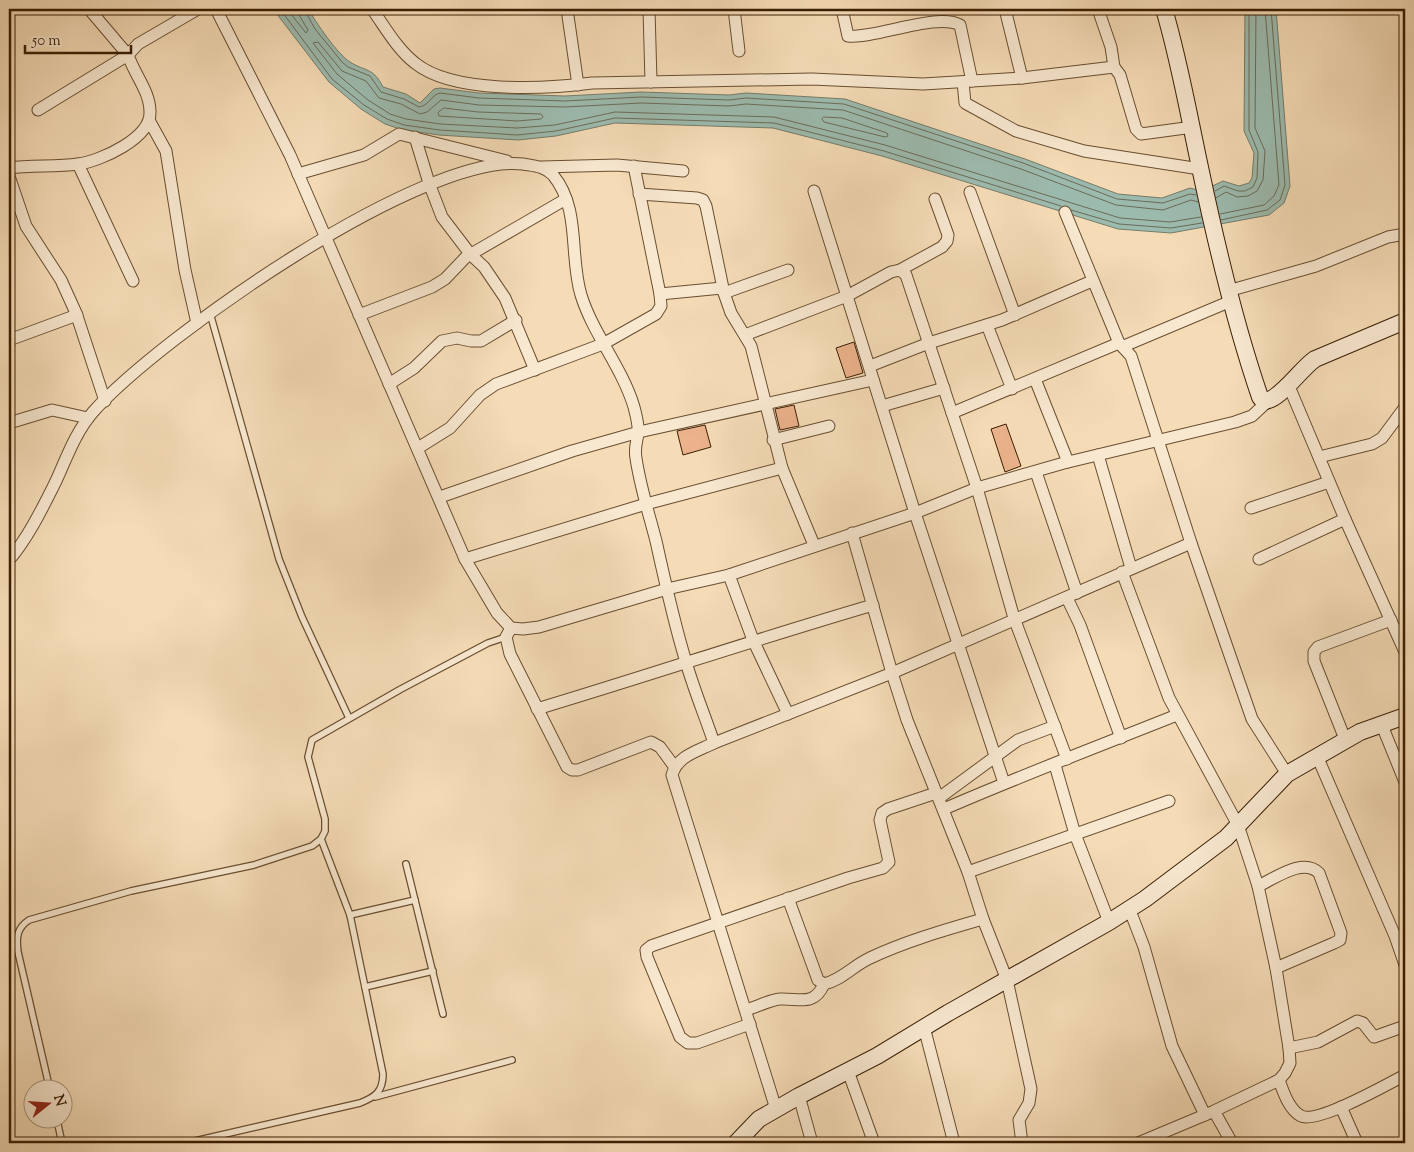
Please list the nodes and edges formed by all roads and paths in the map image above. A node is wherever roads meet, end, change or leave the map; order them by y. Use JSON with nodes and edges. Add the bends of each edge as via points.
{"nodes":[{"id":1,"x":89,"y":9,"type":"edge"},
{"id":2,"x":198,"y":9,"type":"edge"},
{"id":3,"x":216,"y":9,"type":"edge"},
{"id":4,"x":372,"y":9,"type":"edge"},
{"id":5,"x":567,"y":9,"type":"edge"},
{"id":6,"x":649,"y":9,"type":"edge"},
{"id":7,"x":734,"y":9,"type":"edge"},
{"id":8,"x":842,"y":9,"type":"edge"},
{"id":9,"x":1005,"y":9,"type":"edge"},
{"id":10,"x":1098,"y":9,"type":"edge"},
{"id":11,"x":1164,"y":9,"type":"edge"},
{"id":12,"x":739,"y":51,"type":"dead end"},
{"id":13,"x":128,"y":55,"type":"junction"},
{"id":14,"x":1114,"y":67,"type":"junction"},
{"id":15,"x":1022,"y":78,"type":"junction"},
{"id":16,"x":968,"y":81,"type":"junction"},
{"id":17,"x":650,"y":82,"type":"junction"},
{"id":18,"x":578,"y":85,"type":"junction"},
{"id":19,"x":38,"y":110,"type":"dead end"},
{"id":20,"x":150,"y":122,"type":"junction"},
{"id":21,"x":1193,"y":127,"type":"junction"},
{"id":22,"x":416,"y":137,"type":"junction"},
{"id":23,"x":78,"y":164,"type":"junction"},
{"id":24,"x":515,"y":164,"type":"junction"},
{"id":25,"x":634,"y":166,"type":"junction"},
{"id":26,"x":542,"y":167,"type":"junction"},
{"id":27,"x":9,"y":168,"type":"edge"},
{"id":28,"x":683,"y":171,"type":"dead end"},
{"id":29,"x":1201,"y":172,"type":"junction"},
{"id":30,"x":298,"y":174,"type":"junction"},
{"id":31,"x":9,"y":176,"type":"edge"},
{"id":32,"x":429,"y":183,"type":"junction"},
{"id":33,"x":814,"y":191,"type":"dead end"},
{"id":34,"x":970,"y":192,"type":"dead end"},
{"id":35,"x":640,"y":194,"type":"junction"},
{"id":36,"x":566,"y":199,"type":"junction"},
{"id":37,"x":935,"y":199,"type":"dead end"},
{"id":38,"x":1065,"y":212,"type":"dead end"},
{"id":39,"x":1405,"y":233,"type":"edge"},
{"id":40,"x":326,"y":236,"type":"junction"},
{"id":41,"x":471,"y":255,"type":"junction"},
{"id":42,"x":788,"y":270,"type":"dead end"},
{"id":43,"x":900,"y":270,"type":"junction"},
{"id":44,"x":133,"y":281,"type":"dead end"},
{"id":45,"x":1092,"y":281,"type":"junction"},
{"id":46,"x":723,"y":290,"type":"junction"},
{"id":47,"x":660,"y":294,"type":"junction"},
{"id":48,"x":846,"y":296,"type":"junction"},
{"id":49,"x":1230,"y":296,"type":"junction"},
{"id":50,"x":210,"y":313,"type":"junction"},
{"id":51,"x":1015,"y":315,"type":"junction"},
{"id":52,"x":77,"y":316,"type":"junction"},
{"id":53,"x":359,"y":316,"type":"junction"},
{"id":54,"x":516,"y":320,"type":"junction"},
{"id":55,"x":1405,"y":321,"type":"edge"},
{"id":56,"x":197,"y":323,"type":"junction"},
{"id":57,"x":987,"y":325,"type":"junction"},
{"id":58,"x":745,"y":334,"type":"junction"},
{"id":59,"x":9,"y":340,"type":"edge"},
{"id":60,"x":929,"y":343,"type":"junction"},
{"id":61,"x":603,"y":344,"type":"junction"},
{"id":62,"x":1122,"y":345,"type":"junction"},
{"id":63,"x":870,"y":366,"type":"junction"},
{"id":64,"x":535,"y":370,"type":"junction"},
{"id":65,"x":1035,"y":379,"type":"junction"},
{"id":66,"x":873,"y":380,"type":"junction"},
{"id":67,"x":389,"y":384,"type":"junction"},
{"id":68,"x":1288,"y":384,"type":"junction"},
{"id":69,"x":944,"y":388,"type":"junction"},
{"id":70,"x":1012,"y":389,"type":"junction"},
{"id":71,"x":105,"y":400,"type":"junction"},
{"id":72,"x":1268,"y":401,"type":"junction"},
{"id":73,"x":765,"y":402,"type":"junction"},
{"id":74,"x":882,"y":406,"type":"junction"},
{"id":75,"x":1405,"y":407,"type":"edge"},
{"id":76,"x":952,"y":413,"type":"junction"},
{"id":77,"x":88,"y":418,"type":"junction"},
{"id":78,"x":9,"y":423,"type":"edge"},
{"id":79,"x":829,"y":426,"type":"dead end"},
{"id":80,"x":639,"y":432,"type":"junction"},
{"id":81,"x":773,"y":440,"type":"junction"},
{"id":82,"x":1159,"y":440,"type":"junction"},
{"id":83,"x":418,"y":448,"type":"junction"},
{"id":84,"x":1098,"y":455,"type":"junction"},
{"id":85,"x":1319,"y":457,"type":"junction"},
{"id":86,"x":1068,"y":462,"type":"junction"},
{"id":87,"x":782,"y":468,"type":"junction"},
{"id":88,"x":1036,"y":472,"type":"junction"},
{"id":89,"x":1329,"y":482,"type":"junction"},
{"id":90,"x":977,"y":488,"type":"junction"},
{"id":91,"x":440,"y":497,"type":"junction"},
{"id":92,"x":646,"y":504,"type":"junction"},
{"id":93,"x":1250,"y":508,"type":"dead end"},
{"id":94,"x":915,"y":513,"type":"junction"},
{"id":95,"x":1345,"y":519,"type":"junction"},
{"id":96,"x":852,"y":533,"type":"junction"},
{"id":97,"x":1191,"y":543,"type":"junction"},
{"id":98,"x":814,"y":545,"type":"junction"},
{"id":99,"x":465,"y":559,"type":"junction"},
{"id":100,"x":1259,"y":559,"type":"dead end"},
{"id":101,"x":9,"y":560,"type":"edge"},
{"id":102,"x":1127,"y":570,"type":"junction"},
{"id":103,"x":729,"y":575,"type":"junction"},
{"id":104,"x":667,"y":589,"type":"junction"},
{"id":105,"x":1072,"y":595,"type":"junction"},
{"id":106,"x":873,"y":605,"type":"junction"},
{"id":107,"x":1014,"y":618,"type":"junction"},
{"id":108,"x":1390,"y":620,"type":"junction"},
{"id":109,"x":508,"y":633,"type":"junction"},
{"id":110,"x":753,"y":640,"type":"junction"},
{"id":111,"x":958,"y":644,"type":"junction"},
{"id":112,"x":1405,"y":652,"type":"edge"},
{"id":113,"x":686,"y":664,"type":"junction"},
{"id":114,"x":892,"y":673,"type":"junction"},
{"id":115,"x":538,"y":709,"type":"junction"},
{"id":116,"x":788,"y":714,"type":"junction"},
{"id":117,"x":1177,"y":715,"type":"junction"},
{"id":118,"x":1405,"y":716,"type":"edge"},
{"id":119,"x":349,"y":718,"type":"junction"},
{"id":120,"x":1381,"y":723,"type":"junction"},
{"id":121,"x":1055,"y":726,"type":"junction"},
{"id":122,"x":1121,"y":738,"type":"junction"},
{"id":123,"x":1345,"y":739,"type":"junction"},
{"id":124,"x":714,"y":743,"type":"junction"},
{"id":125,"x":995,"y":756,"type":"junction"},
{"id":126,"x":1317,"y":756,"type":"junction"},
{"id":127,"x":1068,"y":760,"type":"junction"},
{"id":128,"x":1055,"y":765,"type":"junction"},
{"id":129,"x":674,"y":766,"type":"junction"},
{"id":130,"x":1287,"y":774,"type":"junction"},
{"id":131,"x":1405,"y":782,"type":"edge"},
{"id":132,"x":1004,"y":783,"type":"junction"},
{"id":133,"x":937,"y":796,"type":"junction"},
{"id":134,"x":1169,"y":802,"type":"dead end"},
{"id":135,"x":944,"y":810,"type":"junction"},
{"id":136,"x":1238,"y":825,"type":"junction"},
{"id":137,"x":1075,"y":834,"type":"junction"},
{"id":138,"x":321,"y":839,"type":"junction"},
{"id":139,"x":406,"y":864,"type":"dead end"},
{"id":140,"x":968,"y":872,"type":"junction"},
{"id":141,"x":1258,"y":886,"type":"junction"},
{"id":142,"x":788,"y":898,"type":"junction"},
{"id":143,"x":415,"y":900,"type":"junction"},
{"id":144,"x":1129,"y":908,"type":"junction"},
{"id":145,"x":350,"y":915,"type":"junction"},
{"id":146,"x":983,"y":919,"type":"junction"},
{"id":147,"x":720,"y":922,"type":"junction"},
{"id":148,"x":1109,"y":922,"type":"junction"},
{"id":149,"x":1405,"y":965,"type":"edge"},
{"id":150,"x":1276,"y":968,"type":"junction"},
{"id":151,"x":433,"y":971,"type":"junction"},
{"id":152,"x":1007,"y":980,"type":"junction"},
{"id":153,"x":824,"y":984,"type":"junction"},
{"id":154,"x":365,"y":987,"type":"junction"},
{"id":155,"x":746,"y":1010,"type":"junction"},
{"id":156,"x":443,"y":1014,"type":"dead end"},
{"id":157,"x":750,"y":1024,"type":"junction"},
{"id":158,"x":1405,"y":1026,"type":"edge"},
{"id":159,"x":924,"y":1027,"type":"junction"},
{"id":160,"x":1289,"y":1048,"type":"junction"},
{"id":161,"x":512,"y":1060,"type":"dead end"},
{"id":162,"x":848,"y":1071,"type":"junction"},
{"id":163,"x":1405,"y":1075,"type":"edge"},
{"id":164,"x":48,"y":1080,"type":"edge"},
{"id":165,"x":1278,"y":1080,"type":"junction"},
{"id":166,"x":375,"y":1096,"type":"junction"},
{"id":167,"x":799,"y":1096,"type":"junction"},
{"id":168,"x":1342,"y":1107,"type":"junction"},
{"id":169,"x":776,"y":1109,"type":"junction"},
{"id":170,"x":1209,"y":1113,"type":"junction"},
{"id":171,"x":59,"y":1130,"type":"edge"},
{"id":172,"x":1153,"y":1140,"type":"edge"},
{"id":173,"x":62,"y":1143,"type":"edge"},
{"id":174,"x":186,"y":1143,"type":"edge"},
{"id":175,"x":736,"y":1143,"type":"edge"},
{"id":176,"x":812,"y":1143,"type":"edge"},
{"id":177,"x":874,"y":1143,"type":"edge"},
{"id":178,"x":954,"y":1143,"type":"edge"},
{"id":179,"x":1022,"y":1143,"type":"edge"},
{"id":180,"x":1138,"y":1143,"type":"edge"},
{"id":181,"x":1232,"y":1143,"type":"edge"},
{"id":182,"x":1357,"y":1143,"type":"edge"}],
"edges":[{"from":1,"to":13,"type":"street"},
{"from":2,"to":13,"type":"street","via":[[138,44]]},
{"from":3,"to":30,"type":"street"},
{"from":4,"to":18,"type":"street","via":[[408,56],[435,76],[459,83],[490,86]]},
{"from":5,"to":18,"type":"street"},
{"from":6,"to":17,"type":"street"},
{"from":7,"to":12,"type":"street"},
{"from":8,"to":16,"type":"street","via":[[848,36],[854,37],[919,24],[954,21],[960,24]]},
{"from":9,"to":15,"type":"street"},
{"from":10,"to":14,"type":"street"},
{"from":11,"to":21,"type":"street"},
{"from":13,"to":19,"type":"street"},
{"from":13,"to":20,"type":"street","via":[[149,101]]},
{"from":14,"to":15,"type":"street"},
{"from":14,"to":21,"type":"street","via":[[1120,75],[1136,129],[1141,134]]},
{"from":15,"to":16,"type":"street"},
{"from":16,"to":17,"type":"street","via":[[923,84],[812,79]]},
{"from":16,"to":29,"type":"street","via":[[963,98],[970,108],[1016,131],[1084,151]]},
{"from":17,"to":18,"type":"street"},
{"from":20,"to":23,"type":"street","via":[[144,131],[122,147]]},
{"from":20,"to":56,"type":"street","via":[[166,151]]},
{"from":21,"to":29,"type":"street"},
{"from":22,"to":24,"type":"street"},
{"from":22,"to":30,"type":"street","via":[[399,134],[364,155]]},
{"from":22,"to":32,"type":"street"},
{"from":23,"to":27,"type":"street"},
{"from":23,"to":44,"type":"street"},
{"from":24,"to":26,"type":"street"},
{"from":24,"to":32,"type":"street","via":[[481,166]]},
{"from":25,"to":26,"type":"street"},
{"from":25,"to":28,"type":"street"},
{"from":25,"to":35,"type":"street"},
{"from":26,"to":36,"type":"street","via":[[554,177]]},
{"from":29,"to":49,"type":"street"},
{"from":30,"to":40,"type":"street"},
{"from":31,"to":52,"type":"street","via":[[26,226],[62,280]]},
{"from":32,"to":40,"type":"street"},
{"from":32,"to":41,"type":"street","via":[[442,217]]},
{"from":33,"to":48,"type":"street"},
{"from":34,"to":51,"type":"street"},
{"from":35,"to":46,"type":"street","via":[[703,200]]},
{"from":35,"to":47,"type":"street"},
{"from":36,"to":41,"type":"street"},
{"from":36,"to":61,"type":"street","via":[[573,223],[576,276]]},
{"from":37,"to":43,"type":"street","via":[[948,235],[947,242]]},
{"from":38,"to":45,"type":"street"},
{"from":39,"to":49,"type":"street","via":[[1388,236]]},
{"from":40,"to":50,"type":"street"},
{"from":40,"to":53,"type":"street"},
{"from":41,"to":53,"type":"street","via":[[432,287]]},
{"from":41,"to":54,"type":"street","via":[[495,282]]},
{"from":42,"to":46,"type":"street"},
{"from":43,"to":48,"type":"street"},
{"from":43,"to":60,"type":"street","via":[[906,275]]},
{"from":45,"to":51,"type":"street"},
{"from":45,"to":62,"type":"street"},
{"from":46,"to":47,"type":"street"},
{"from":46,"to":58,"type":"street","via":[[731,313]]},
{"from":47,"to":61,"type":"street","via":[[661,306],[656,314]]},
{"from":48,"to":58,"type":"street"},
{"from":48,"to":63,"type":"street"},
{"from":49,"to":62,"type":"street","via":[[1187,320]]},
{"from":49,"to":72,"type":"street","via":[[1260,397]]},
{"from":50,"to":56,"type":"street"},
{"from":50,"to":119,"type":"lane","via":[[279,559]]},
{"from":51,"to":57,"type":"street"},
{"from":52,"to":59,"type":"street"},
{"from":52,"to":71,"type":"street"},
{"from":53,"to":67,"type":"street"},
{"from":54,"to":64,"type":"street"},
{"from":54,"to":67,"type":"street","via":[[481,340],[457,338],[442,341],[414,368]]},
{"from":55,"to":68,"type":"street","via":[[1315,359]]},
{"from":56,"to":71,"type":"street"},
{"from":57,"to":60,"type":"street"},
{"from":57,"to":70,"type":"street"},
{"from":58,"to":73,"type":"street"},
{"from":60,"to":63,"type":"street"},
{"from":60,"to":69,"type":"street"},
{"from":61,"to":64,"type":"street"},
{"from":61,"to":80,"type":"street","via":[[630,395]]},
{"from":62,"to":65,"type":"street"},
{"from":62,"to":82,"type":"street","via":[[1131,356]]},
{"from":63,"to":66,"type":"street"},
{"from":64,"to":83,"type":"street","via":[[496,384],[480,395],[450,428]]},
{"from":65,"to":70,"type":"street"},
{"from":65,"to":86,"type":"street"},
{"from":66,"to":73,"type":"street"},
{"from":66,"to":74,"type":"street"},
{"from":67,"to":83,"type":"street"},
{"from":68,"to":72,"type":"street","via":[[1276,398]]},
{"from":68,"to":85,"type":"street"},
{"from":69,"to":74,"type":"street"},
{"from":69,"to":76,"type":"street"},
{"from":70,"to":76,"type":"street"},
{"from":71,"to":77,"type":"street"},
{"from":72,"to":82,"type":"street","via":[[1252,416]]},
{"from":73,"to":80,"type":"street"},
{"from":73,"to":81,"type":"street"},
{"from":74,"to":94,"type":"street"},
{"from":75,"to":85,"type":"street","via":[[1382,438],[1372,444]]},
{"from":76,"to":90,"type":"street"},
{"from":77,"to":78,"type":"street","via":[[52,410]]},
{"from":77,"to":101,"type":"street","via":[[79,428],[55,484]]},
{"from":79,"to":81,"type":"street"},
{"from":80,"to":91,"type":"street","via":[[572,451]]},
{"from":80,"to":92,"type":"street","via":[[635,456]]},
{"from":81,"to":87,"type":"street"},
{"from":82,"to":84,"type":"street"},
{"from":82,"to":97,"type":"street"},
{"from":83,"to":91,"type":"street"},
{"from":84,"to":86,"type":"street"},
{"from":84,"to":102,"type":"street"},
{"from":85,"to":89,"type":"street"},
{"from":86,"to":88,"type":"street"},
{"from":87,"to":92,"type":"street"},
{"from":87,"to":98,"type":"street"},
{"from":88,"to":90,"type":"street"},
{"from":88,"to":105,"type":"street"},
{"from":89,"to":93,"type":"street"},
{"from":89,"to":95,"type":"street"},
{"from":90,"to":94,"type":"street"},
{"from":90,"to":107,"type":"street"},
{"from":91,"to":99,"type":"street"},
{"from":92,"to":99,"type":"street"},
{"from":92,"to":104,"type":"street"},
{"from":94,"to":96,"type":"street"},
{"from":94,"to":111,"type":"street"},
{"from":95,"to":100,"type":"street"},
{"from":95,"to":108,"type":"street"},
{"from":96,"to":98,"type":"street"},
{"from":96,"to":106,"type":"street"},
{"from":97,"to":102,"type":"street"},
{"from":97,"to":130,"type":"street","via":[[1252,719]]},
{"from":98,"to":103,"type":"street"},
{"from":99,"to":109,"type":"street"},
{"from":102,"to":105,"type":"street"},
{"from":102,"to":117,"type":"street"},
{"from":103,"to":104,"type":"street"},
{"from":103,"to":110,"type":"street"},
{"from":104,"to":109,"type":"street"},
{"from":104,"to":113,"type":"street"},
{"from":105,"to":107,"type":"street"},
{"from":105,"to":122,"type":"street"},
{"from":106,"to":110,"type":"street"},
{"from":106,"to":114,"type":"street"},
{"from":107,"to":111,"type":"street"},
{"from":107,"to":121,"type":"street"},
{"from":108,"to":112,"type":"street"},
{"from":108,"to":123,"type":"street","via":[[1318,647],[1314,652],[1314,661]]},
{"from":109,"to":115,"type":"street","via":[[510,654]]},
{"from":109,"to":119,"type":"lane"},
{"from":110,"to":113,"type":"street"},
{"from":110,"to":116,"type":"street"},
{"from":111,"to":114,"type":"street"},
{"from":111,"to":125,"type":"street"},
{"from":113,"to":115,"type":"street"},
{"from":113,"to":124,"type":"street"},
{"from":114,"to":116,"type":"street"},
{"from":114,"to":133,"type":"street"},
{"from":115,"to":129,"type":"street","via":[[567,767],[572,770],[651,742]]},
{"from":116,"to":124,"type":"street"},
{"from":117,"to":122,"type":"street"},
{"from":117,"to":136,"type":"street"},
{"from":118,"to":120,"type":"street"},
{"from":119,"to":138,"type":"lane","via":[[321,733],[312,740],[308,749],[325,819]]},
{"from":120,"to":123,"type":"street"},
{"from":120,"to":131,"type":"street"},
{"from":121,"to":125,"type":"street","via":[[1029,734]]},
{"from":121,"to":127,"type":"street"},
{"from":122,"to":127,"type":"street"},
{"from":123,"to":126,"type":"street"},
{"from":124,"to":129,"type":"street","via":[[682,758]]},
{"from":125,"to":132,"type":"street"},
{"from":125,"to":133,"type":"street"},
{"from":126,"to":130,"type":"street"},
{"from":126,"to":149,"type":"street"},
{"from":127,"to":128,"type":"street"},
{"from":128,"to":132,"type":"street"},
{"from":128,"to":137,"type":"street"},
{"from":129,"to":147,"type":"street","via":[[672,775]]},
{"from":130,"to":136,"type":"street"},
{"from":132,"to":135,"type":"street"},
{"from":133,"to":135,"type":"street"},
{"from":133,"to":142,"type":"street","via":[[882,813],[880,820],[887,865]]},
{"from":134,"to":137,"type":"street"},
{"from":135,"to":140,"type":"street"},
{"from":136,"to":141,"type":"street"},
{"from":136,"to":144,"type":"street","via":[[1226,838]]},
{"from":137,"to":140,"type":"street"},
{"from":137,"to":148,"type":"street"},
{"from":138,"to":145,"type":"lane"},
{"from":138,"to":164,"type":"lane","via":[[312,846],[254,865],[131,891],[29,920],[22,925],[18,932],[18,946]]},
{"from":139,"to":143,"type":"lane"},
{"from":140,"to":146,"type":"street"},
{"from":141,"to":150,"type":"street"},
{"from":141,"to":150,"type":"street","via":[[1302,866],[1314,868],[1319,873],[1341,933],[1340,940]]},
{"from":142,"to":147,"type":"street"},
{"from":142,"to":153,"type":"street","via":[[818,980]]},
{"from":143,"to":145,"type":"lane"},
{"from":143,"to":151,"type":"lane"},
{"from":144,"to":148,"type":"street"},
{"from":144,"to":170,"type":"street","via":[[1144,947],[1172,1046]]},
{"from":145,"to":154,"type":"lane"},
{"from":146,"to":152,"type":"street"},
{"from":146,"to":153,"type":"street","via":[[894,947]]},
{"from":147,"to":155,"type":"street"},
{"from":147,"to":157,"type":"street","via":[[651,946],[646,950],[647,957],[680,1037],[688,1043]]},
{"from":148,"to":152,"type":"street"},
{"from":150,"to":160,"type":"street"},
{"from":151,"to":154,"type":"lane"},
{"from":151,"to":156,"type":"lane"},
{"from":152,"to":159,"type":"street"},
{"from":152,"to":179,"type":"street","via":[[1031,1089],[1029,1103],[1019,1120]]},
{"from":153,"to":155,"type":"street","via":[[815,997],[778,999]]},
{"from":154,"to":166,"type":"lane","via":[[383,1074],[383,1086]]},
{"from":155,"to":157,"type":"street"},
{"from":157,"to":169,"type":"street"},
{"from":158,"to":160,"type":"street","via":[[1374,1037],[1363,1023],[1357,1021],[1318,1042]]},
{"from":159,"to":162,"type":"street"},
{"from":159,"to":178,"type":"street"},
{"from":160,"to":165,"type":"street","via":[[1290,1064]]},
{"from":161,"to":166,"type":"lane"},
{"from":162,"to":167,"type":"street"},
{"from":162,"to":177,"type":"street"},
{"from":163,"to":168,"type":"street"},
{"from":165,"to":168,"type":"street","via":[[1292,1108],[1300,1116],[1308,1118]]},
{"from":165,"to":170,"type":"street"},
{"from":166,"to":174,"type":"lane","via":[[360,1103]]},
{"from":167,"to":169,"type":"street"},
{"from":167,"to":176,"type":"street"},
{"from":168,"to":182,"type":"street"},
{"from":169,"to":175,"type":"street","via":[[759,1120]]},
{"from":170,"to":172,"type":"street"},
{"from":170,"to":181,"type":"street"},
{"from":171,"to":173,"type":"lane"},
{"from":172,"to":180,"type":"street"}]}
